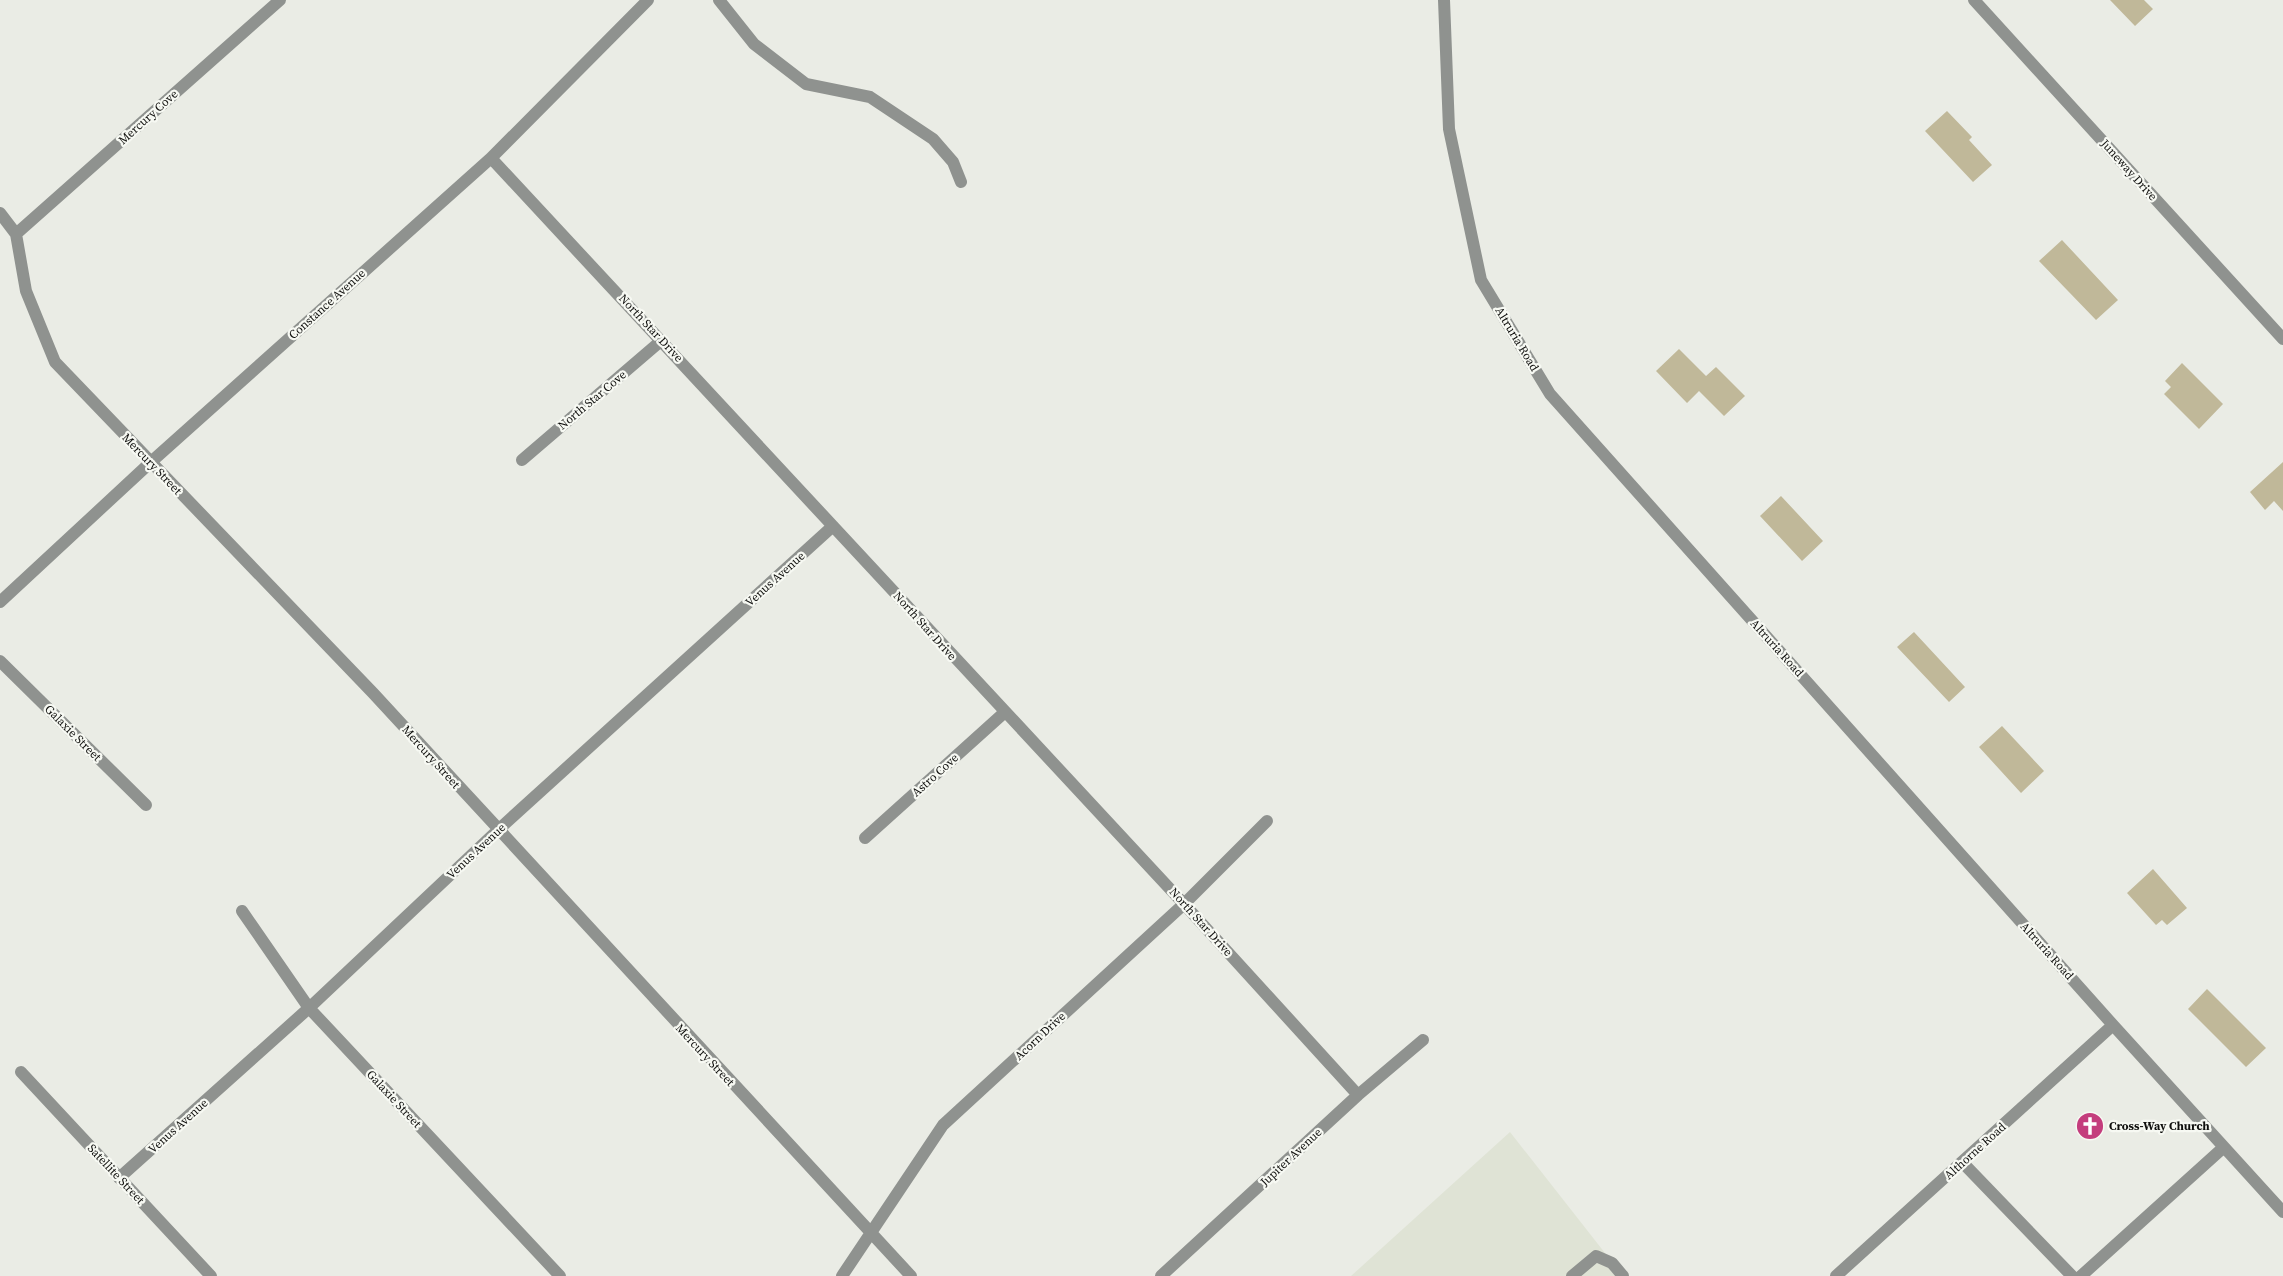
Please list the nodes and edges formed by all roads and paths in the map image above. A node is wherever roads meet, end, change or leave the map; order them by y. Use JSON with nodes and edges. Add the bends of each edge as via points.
{"nodes":[{"id":1,"x":280,"y":0,"type":"edge"},
{"id":2,"x":648,"y":0,"type":"edge"},
{"id":3,"x":719,"y":0,"type":"edge"},
{"id":4,"x":1444,"y":0,"type":"edge"},
{"id":5,"x":1974,"y":0,"type":"edge"},
{"id":6,"x":491,"y":158,"type":"junction"},
{"id":7,"x":962,"y":182,"type":"dead end"},
{"id":8,"x":0,"y":212,"type":"edge"},
{"id":9,"x":16,"y":234,"type":"junction"},
{"id":10,"x":2283,"y":339,"type":"edge"},
{"id":11,"x":662,"y":340,"type":"junction"},
{"id":12,"x":522,"y":460,"type":"dead end"},
{"id":13,"x":151,"y":462,"type":"junction"},
{"id":14,"x":834,"y":526,"type":"junction"},
{"id":15,"x":0,"y":602,"type":"edge"},
{"id":16,"x":0,"y":661,"type":"edge"},
{"id":17,"x":1004,"y":712,"type":"junction"},
{"id":18,"x":146,"y":805,"type":"dead end"},
{"id":19,"x":1267,"y":821,"type":"dead end"},
{"id":20,"x":498,"y":830,"type":"junction"},
{"id":21,"x":865,"y":838,"type":"dead end"},
{"id":22,"x":1184,"y":904,"type":"junction"},
{"id":23,"x":242,"y":911,"type":"dead end"},
{"id":24,"x":309,"y":1008,"type":"junction"},
{"id":25,"x":2113,"y":1025,"type":"junction"},
{"id":26,"x":1422,"y":1040,"type":"dead end"},
{"id":27,"x":21,"y":1072,"type":"dead end"},
{"id":28,"x":1358,"y":1095,"type":"junction"},
{"id":29,"x":2224,"y":1147,"type":"junction"},
{"id":30,"x":1963,"y":1163,"type":"junction"},
{"id":31,"x":119,"y":1178,"type":"junction"},
{"id":32,"x":2283,"y":1212,"type":"edge"},
{"id":33,"x":870,"y":1234,"type":"junction"},
{"id":34,"x":211,"y":1276,"type":"edge"},
{"id":35,"x":560,"y":1276,"type":"edge"},
{"id":36,"x":842,"y":1276,"type":"edge"},
{"id":37,"x":911,"y":1276,"type":"edge"},
{"id":38,"x":1161,"y":1276,"type":"edge"},
{"id":39,"x":1572,"y":1276,"type":"edge"},
{"id":40,"x":1623,"y":1276,"type":"edge"},
{"id":41,"x":1836,"y":1276,"type":"edge"},
{"id":42,"x":2072,"y":1276,"type":"edge"},
{"id":43,"x":2081,"y":1276,"type":"edge"}],
"edges":[{"from":1,"to":9,"type":"street","name":"Mercury Cove"},
{"from":2,"to":6,"type":"street","name":"Constance Avenue"},
{"from":3,"to":7,"type":"street","via":[[754,44],[806,84],[870,97],[934,138],[953,162]]},
{"from":4,"to":25,"type":"street","name":"Altruria Road","via":[[1449,129],[1481,280],[1550,394]]},
{"from":5,"to":10,"type":"street","name":"Juneway Drive"},
{"from":6,"to":11,"type":"street","name":"North Star Drive"},
{"from":6,"to":13,"type":"street","name":"Constance Avenue"},
{"from":8,"to":9,"type":"street","name":"Mercury Street"},
{"from":9,"to":13,"type":"street","name":"Mercury Street","via":[[26,291],[55,362]]},
{"from":11,"to":12,"type":"street","name":"North Star Cove"},
{"from":11,"to":14,"type":"street","name":"North Star Drive"},
{"from":13,"to":15,"type":"street","name":"Constance Avenue"},
{"from":13,"to":20,"type":"street","name":"Mercury Street","via":[[373,693]]},
{"from":14,"to":17,"type":"street","name":"North Star Drive"},
{"from":14,"to":20,"type":"street","name":"Venus Avenue"},
{"from":16,"to":18,"type":"street","name":"Galaxie Street"},
{"from":17,"to":21,"type":"street","name":"Astro Cove"},
{"from":17,"to":22,"type":"street","name":"North Star Drive"},
{"from":19,"to":22,"type":"street","name":"Acorn Drive"},
{"from":20,"to":24,"type":"street","name":"Venus Avenue"},
{"from":20,"to":33,"type":"street","name":"Mercury Street"},
{"from":22,"to":28,"type":"street","name":"North Star Drive"},
{"from":22,"to":33,"type":"street","name":"Acorn Drive","via":[[944,1125]]},
{"from":23,"to":24,"type":"street","name":"Galaxie Street"},
{"from":24,"to":31,"type":"street","name":"Venus Avenue"},
{"from":24,"to":35,"type":"street","name":"Galaxie Street"},
{"from":25,"to":29,"type":"street","name":"Altruria Road"},
{"from":25,"to":30,"type":"street","name":"Althorne Road"},
{"from":26,"to":28,"type":"street","name":"Jupiter Avenue"},
{"from":27,"to":31,"type":"street","name":"Satellite Street"},
{"from":28,"to":38,"type":"street","name":"Jupiter Avenue"},
{"from":29,"to":32,"type":"street","name":"Altruria Road"},
{"from":29,"to":43,"type":"street"},
{"from":30,"to":41,"type":"street","name":"Althorne Road"},
{"from":30,"to":42,"type":"street"},
{"from":31,"to":34,"type":"street","name":"Satellite Street"},
{"from":33,"to":36,"type":"street","name":"Acorn Drive"},
{"from":33,"to":37,"type":"street","name":"Mercury Street"},
{"from":39,"to":40,"type":"street","via":[[1596,1256],[1612,1263]]}]}
